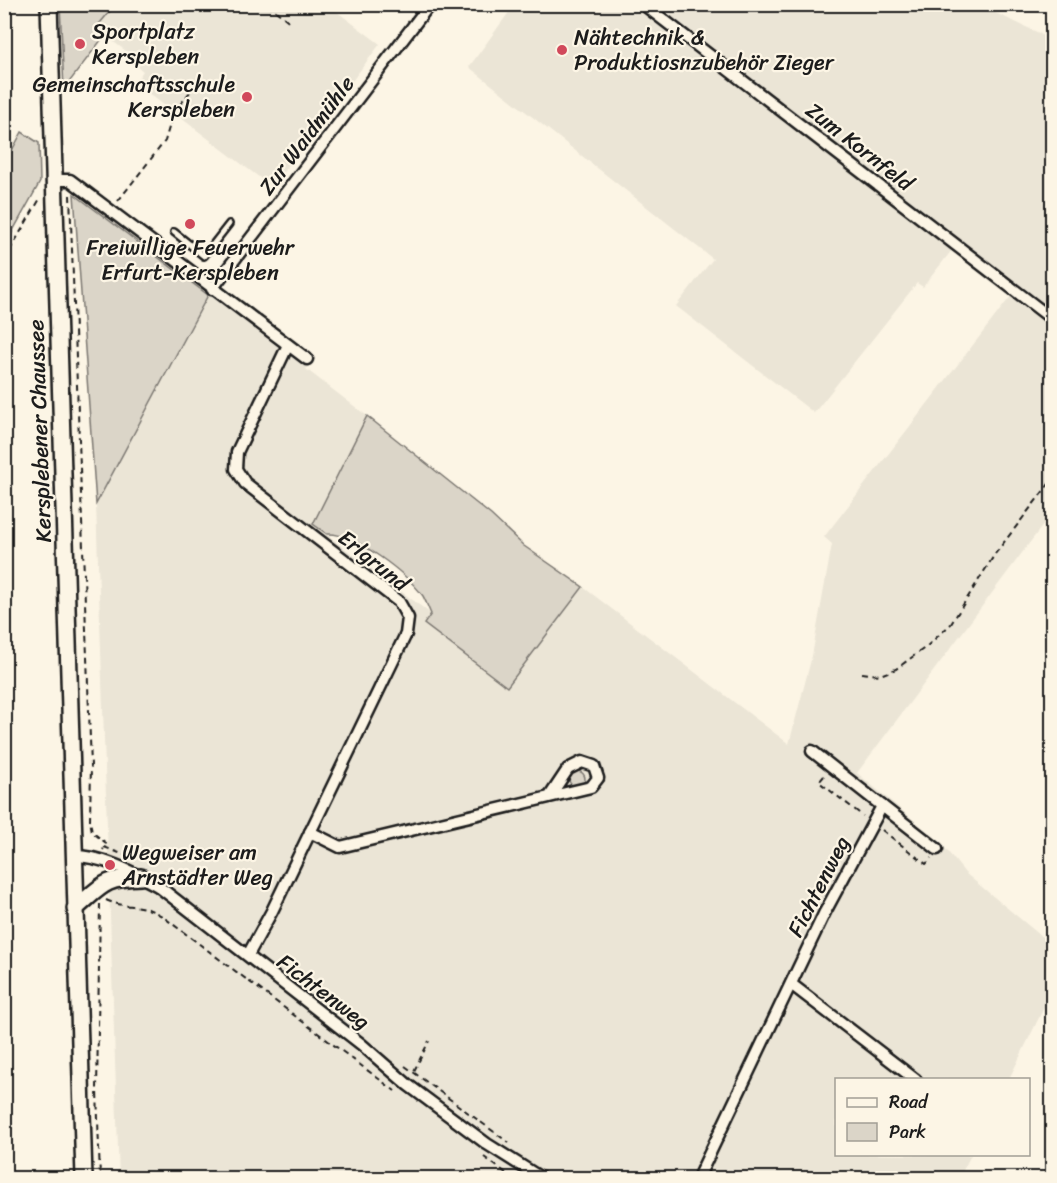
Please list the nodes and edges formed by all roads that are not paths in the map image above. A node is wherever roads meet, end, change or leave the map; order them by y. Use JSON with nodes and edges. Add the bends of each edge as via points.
{"nodes":[{"id":1,"x":49,"y":4,"type":"edge"},
{"id":2,"x":430,"y":4,"type":"edge"},
{"id":3,"x":643,"y":4,"type":"edge"},
{"id":4,"x":60,"y":180,"type":"junction"},
{"id":5,"x":229,"y":224,"type":"dead end"},
{"id":6,"x":174,"y":232,"type":"dead end"},
{"id":7,"x":186,"y":242,"type":"junction"},
{"id":8,"x":173,"y":258,"type":"junction"},
{"id":9,"x":212,"y":289,"type":"junction"},
{"id":10,"x":1053,"y":319,"type":"edge"},
{"id":11,"x":288,"y":345,"type":"junction"},
{"id":12,"x":307,"y":359,"type":"dead end"},
{"id":13,"x":812,"y":751,"type":"dead end"},
{"id":14,"x":550,"y":796,"type":"dead end"},
{"id":15,"x":882,"y":806,"type":"junction"},
{"id":16,"x":310,"y":832,"type":"junction"},
{"id":17,"x":937,"y":849,"type":"dead end"},
{"id":18,"x":74,"y":856,"type":"junction"},
{"id":19,"x":141,"y":877,"type":"junction"},
{"id":20,"x":75,"y":909,"type":"junction"},
{"id":21,"x":248,"y":955,"type":"junction"},
{"id":22,"x":791,"y":984,"type":"junction"},
{"id":23,"x":913,"y":1078,"type":"edge"},
{"id":24,"x":84,"y":1179,"type":"edge"},
{"id":25,"x":541,"y":1179,"type":"edge"},
{"id":26,"x":698,"y":1179,"type":"edge"}],
"edges":[{"from":1,"to":4,"type":"main road","name":"Kersplebener Chaussee"},
{"from":2,"to":9,"type":"street","name":"Zur Waidmühle"},
{"from":3,"to":10,"type":"street","name":"Zum Kornfeld"},
{"from":4,"to":8,"type":"street","via":[[70,180]]},
{"from":4,"to":18,"type":"main road","name":"Kersplebener Chaussee"},
{"from":5,"to":7,"type":"lane","via":[[204,256]]},
{"from":6,"to":7,"type":"lane"},
{"from":7,"to":8,"type":"lane"},
{"from":8,"to":9,"type":"street"},
{"from":9,"to":11,"type":"street"},
{"from":11,"to":12,"type":"street"},
{"from":11,"to":16,"type":"street","name":"Erlgrund","via":[[237,452],[236,469],[245,483],[399,602],[408,618],[406,634]]},
{"from":13,"to":15,"type":"street"},
{"from":14,"to":16,"type":"street","via":[[340,847]]},
{"from":15,"to":17,"type":"street"},
{"from":15,"to":22,"type":"street","name":"Fichtenweg"},
{"from":16,"to":21,"type":"street","name":"Erlgrund"},
{"from":18,"to":19,"type":"street","name":"Fichtenweg","via":[[99,860]]},
{"from":18,"to":20,"type":"main road","name":"Kersplebener Chaussee"},
{"from":19,"to":20,"type":"main road","via":[[106,882]]},
{"from":19,"to":21,"type":"street","name":"Fichtenweg"},
{"from":20,"to":24,"type":"main road","name":"Kersplebener Chaussee"},
{"from":21,"to":25,"type":"street","name":"Fichtenweg","via":[[408,1085],[486,1144]]},
{"from":22,"to":23,"type":"street"},
{"from":22,"to":26,"type":"street","name":"Fichtenweg"}]}
